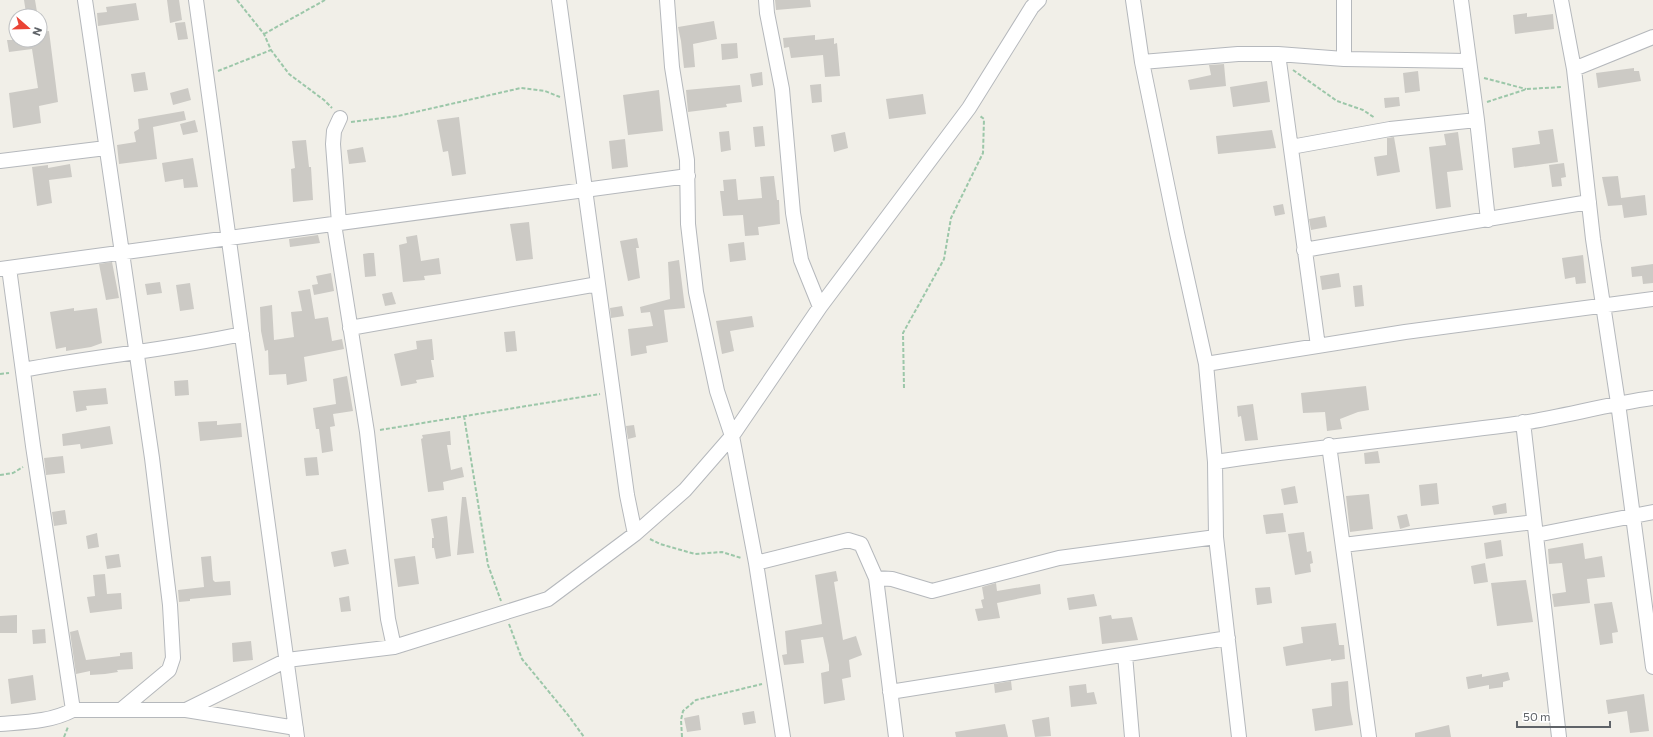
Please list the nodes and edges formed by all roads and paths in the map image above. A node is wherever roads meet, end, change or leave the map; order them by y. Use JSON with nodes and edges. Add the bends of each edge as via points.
{"nodes":[{"id":1,"x":85,"y":0,"type":"edge"},
{"id":2,"x":196,"y":0,"type":"edge"},
{"id":3,"x":237,"y":0,"type":"edge"},
{"id":4,"x":325,"y":0,"type":"edge"},
{"id":5,"x":559,"y":0,"type":"edge"},
{"id":6,"x":666,"y":0,"type":"edge"},
{"id":7,"x":766,"y":0,"type":"edge"},
{"id":8,"x":1133,"y":0,"type":"edge"},
{"id":9,"x":1344,"y":0,"type":"edge"},
{"id":10,"x":1460,"y":0,"type":"edge"},
{"id":11,"x":1561,"y":0,"type":"edge"},
{"id":12,"x":1034,"y":2,"type":"edge"},
{"id":13,"x":264,"y":34,"type":"junction"},
{"id":14,"x":1653,"y":37,"type":"edge"},
{"id":15,"x":271,"y":50,"type":"junction"},
{"id":16,"x":1278,"y":54,"type":"junction"},
{"id":17,"x":1344,"y":59,"type":"junction"},
{"id":18,"x":1142,"y":62,"type":"junction"},
{"id":19,"x":1469,"y":64,"type":"junction"},
{"id":20,"x":1574,"y":69,"type":"junction"},
{"id":21,"x":206,"y":76,"type":"junction"},
{"id":22,"x":1576,"y":86,"type":"junction"},
{"id":23,"x":1527,"y":89,"type":"junction"},
{"id":24,"x":574,"y":103,"type":"junction"},
{"id":25,"x":969,"y":108,"type":"junction"},
{"id":26,"x":340,"y":118,"type":"junction"},
{"id":27,"x":1477,"y":120,"type":"junction"},
{"id":28,"x":1390,"y":129,"type":"junction"},
{"id":29,"x":1291,"y":147,"type":"junction"},
{"id":30,"x":106,"y":148,"type":"junction"},
{"id":31,"x":0,"y":161,"type":"edge"},
{"id":32,"x":688,"y":176,"type":"junction"},
{"id":33,"x":585,"y":190,"type":"junction"},
{"id":34,"x":1589,"y":202,"type":"junction"},
{"id":35,"x":1488,"y":220,"type":"junction"},
{"id":36,"x":337,"y":223,"type":"junction"},
{"id":37,"x":228,"y":238,"type":"junction"},
{"id":38,"x":1304,"y":250,"type":"junction"},
{"id":39,"x":122,"y":253,"type":"junction"},
{"id":40,"x":4,"y":269,"type":"edge"},
{"id":41,"x":598,"y":284,"type":"junction"},
{"id":42,"x":1653,"y":299,"type":"edge"},
{"id":43,"x":1604,"y":306,"type":"junction"},
{"id":44,"x":820,"y":307,"type":"junction"},
{"id":45,"x":350,"y":328,"type":"junction"},
{"id":46,"x":242,"y":334,"type":"junction"},
{"id":47,"x":1318,"y":346,"type":"junction"},
{"id":48,"x":137,"y":352,"type":"junction"},
{"id":49,"x":1206,"y":364,"type":"junction"},
{"id":50,"x":22,"y":370,"type":"junction"},
{"id":51,"x":904,"y":388,"type":"dead end"},
{"id":52,"x":613,"y":392,"type":"junction"},
{"id":53,"x":1653,"y":398,"type":"edge"},
{"id":54,"x":1618,"y":403,"type":"junction"},
{"id":55,"x":464,"y":416,"type":"junction"},
{"id":56,"x":1523,"y":422,"type":"junction"},
{"id":57,"x":367,"y":432,"type":"junction"},
{"id":58,"x":732,"y":436,"type":"junction"},
{"id":59,"x":33,"y":446,"type":"junction"},
{"id":60,"x":1329,"y":446,"type":"junction"},
{"id":61,"x":1215,"y":462,"type":"junction"},
{"id":62,"x":0,"y":475,"type":"edge"},
{"id":63,"x":1653,"y":512,"type":"edge"},
{"id":64,"x":1633,"y":515,"type":"junction"},
{"id":65,"x":1535,"y":529,"type":"junction"},
{"id":66,"x":635,"y":534,"type":"junction"},
{"id":67,"x":1216,"y":537,"type":"junction"},
{"id":68,"x":1343,"y":545,"type":"junction"},
{"id":69,"x":756,"y":563,"type":"junction"},
{"id":70,"x":876,"y":578,"type":"junction"},
{"id":71,"x":505,"y":612,"type":"junction"},
{"id":72,"x":1228,"y":638,"type":"junction"},
{"id":73,"x":394,"y":647,"type":"junction"},
{"id":74,"x":1125,"y":655,"type":"junction"},
{"id":75,"x":287,"y":660,"type":"junction"},
{"id":76,"x":1653,"y":667,"type":"edge"},
{"id":77,"x":775,"y":681,"type":"junction"},
{"id":78,"x":890,"y":692,"type":"junction"},
{"id":79,"x":73,"y":710,"type":"junction"},
{"id":80,"x":121,"y":710,"type":"junction"},
{"id":81,"x":186,"y":710,"type":"junction"},
{"id":82,"x":0,"y":724,"type":"edge"},
{"id":83,"x":297,"y":732,"type":"edge"},
{"id":84,"x":584,"y":737,"type":"edge"},
{"id":85,"x":682,"y":737,"type":"edge"},
{"id":86,"x":783,"y":737,"type":"edge"},
{"id":87,"x":896,"y":737,"type":"edge"},
{"id":88,"x":1132,"y":737,"type":"edge"},
{"id":89,"x":1239,"y":737,"type":"edge"},
{"id":90,"x":1369,"y":737,"type":"edge"},
{"id":91,"x":1559,"y":737,"type":"edge"}],
"edges":[{"from":1,"to":30,"type":"street"},
{"from":2,"to":21,"type":"street"},
{"from":3,"to":13,"type":"path"},
{"from":4,"to":13,"type":"path"},
{"from":5,"to":24,"type":"street"},
{"from":6,"to":32,"type":"street","via":[[672,66]]},
{"from":7,"to":44,"type":"street","via":[[782,89],[796,233],[801,260]]},
{"from":8,"to":18,"type":"street"},
{"from":9,"to":17,"type":"street"},
{"from":10,"to":19,"type":"street"},
{"from":11,"to":20,"type":"street"},
{"from":12,"to":25,"type":"street"},
{"from":13,"to":15,"type":"path"},
{"from":14,"to":20,"type":"street"},
{"from":15,"to":21,"type":"path"},
{"from":15,"to":26,"type":"path","via":[[289,74],[324,100]]},
{"from":16,"to":17,"type":"street"},
{"from":16,"to":18,"type":"street","via":[[1219,54]]},
{"from":16,"to":28,"type":"path","via":[[1291,68],[1337,101],[1363,110]]},
{"from":16,"to":29,"type":"street"},
{"from":17,"to":19,"type":"street"},
{"from":18,"to":49,"type":"street"},
{"from":19,"to":23,"type":"path","via":[[1484,78]]},
{"from":19,"to":27,"type":"street"},
{"from":20,"to":22,"type":"street"},
{"from":21,"to":37,"type":"street"},
{"from":22,"to":23,"type":"path"},
{"from":22,"to":34,"type":"street"},
{"from":23,"to":27,"type":"path","via":[[1487,102]]},
{"from":24,"to":26,"type":"path","via":[[546,91],[522,88],[398,116],[352,122]]},
{"from":24,"to":33,"type":"street"},
{"from":25,"to":44,"type":"street"},
{"from":25,"to":51,"type":"path","via":[[984,119],[983,153],[951,218],[944,259],[903,333]]},
{"from":26,"to":36,"type":"street","via":[[334,132],[333,144]]},
{"from":27,"to":28,"type":"street"},
{"from":27,"to":35,"type":"street"},
{"from":28,"to":29,"type":"street"},
{"from":29,"to":38,"type":"street"},
{"from":30,"to":31,"type":"street"},
{"from":30,"to":39,"type":"street"},
{"from":32,"to":33,"type":"street"},
{"from":32,"to":58,"type":"street","via":[[688,224],[696,292],[717,391]]},
{"from":33,"to":36,"type":"street"},
{"from":33,"to":41,"type":"street"},
{"from":34,"to":35,"type":"street"},
{"from":34,"to":43,"type":"street"},
{"from":35,"to":38,"type":"street"},
{"from":36,"to":37,"type":"street"},
{"from":36,"to":45,"type":"street"},
{"from":37,"to":39,"type":"street"},
{"from":37,"to":46,"type":"street"},
{"from":38,"to":47,"type":"street"},
{"from":39,"to":40,"type":"street"},
{"from":39,"to":48,"type":"street"},
{"from":40,"to":50,"type":"street"},
{"from":41,"to":45,"type":"street"},
{"from":41,"to":52,"type":"street"},
{"from":42,"to":43,"type":"street"},
{"from":43,"to":47,"type":"street"},
{"from":43,"to":54,"type":"street"},
{"from":44,"to":58,"type":"street"},
{"from":45,"to":57,"type":"street"},
{"from":46,"to":48,"type":"street"},
{"from":46,"to":75,"type":"street"},
{"from":47,"to":49,"type":"street"},
{"from":48,"to":50,"type":"street"},
{"from":48,"to":80,"type":"street","via":[[170,605],[173,658],[169,670]]},
{"from":49,"to":61,"type":"street"},
{"from":50,"to":59,"type":"street"},
{"from":52,"to":55,"type":"path"},
{"from":52,"to":66,"type":"street"},
{"from":53,"to":54,"type":"street"},
{"from":54,"to":56,"type":"street"},
{"from":54,"to":64,"type":"street"},
{"from":55,"to":57,"type":"path"},
{"from":55,"to":71,"type":"path","via":[[488,565]]},
{"from":56,"to":60,"type":"street"},
{"from":56,"to":65,"type":"street"},
{"from":57,"to":73,"type":"street","via":[[388,619]]},
{"from":58,"to":66,"type":"street","via":[[685,490]]},
{"from":58,"to":69,"type":"street"},
{"from":59,"to":62,"type":"path","via":[[23,467],[13,473]]},
{"from":59,"to":79,"type":"street"},
{"from":60,"to":61,"type":"street"},
{"from":60,"to":68,"type":"street"},
{"from":61,"to":67,"type":"street"},
{"from":63,"to":64,"type":"street"},
{"from":64,"to":65,"type":"street"},
{"from":64,"to":76,"type":"street"},
{"from":65,"to":68,"type":"street"},
{"from":65,"to":91,"type":"street"},
{"from":66,"to":69,"type":"path","via":[[695,554],[722,552]]},
{"from":66,"to":71,"type":"street","via":[[548,599]]},
{"from":67,"to":70,"type":"street","via":[[1059,558],[932,591],[892,579]]},
{"from":67,"to":72,"type":"street"},
{"from":68,"to":90,"type":"street"},
{"from":69,"to":70,"type":"street","via":[[848,540],[860,544]]},
{"from":69,"to":77,"type":"street"},
{"from":70,"to":78,"type":"street"},
{"from":71,"to":73,"type":"street"},
{"from":71,"to":84,"type":"path","via":[[522,659]]},
{"from":72,"to":74,"type":"street"},
{"from":72,"to":89,"type":"street"},
{"from":73,"to":75,"type":"street"},
{"from":74,"to":78,"type":"street"},
{"from":74,"to":88,"type":"street"},
{"from":75,"to":81,"type":"street"},
{"from":75,"to":83,"type":"street"},
{"from":77,"to":85,"type":"path","via":[[696,700],[683,711]]},
{"from":77,"to":86,"type":"street"},
{"from":78,"to":87,"type":"street"},
{"from":79,"to":80,"type":"street"},
{"from":79,"to":82,"type":"street","via":[[48,720]]},
{"from":80,"to":81,"type":"street"},
{"from":81,"to":83,"type":"street"}]}
